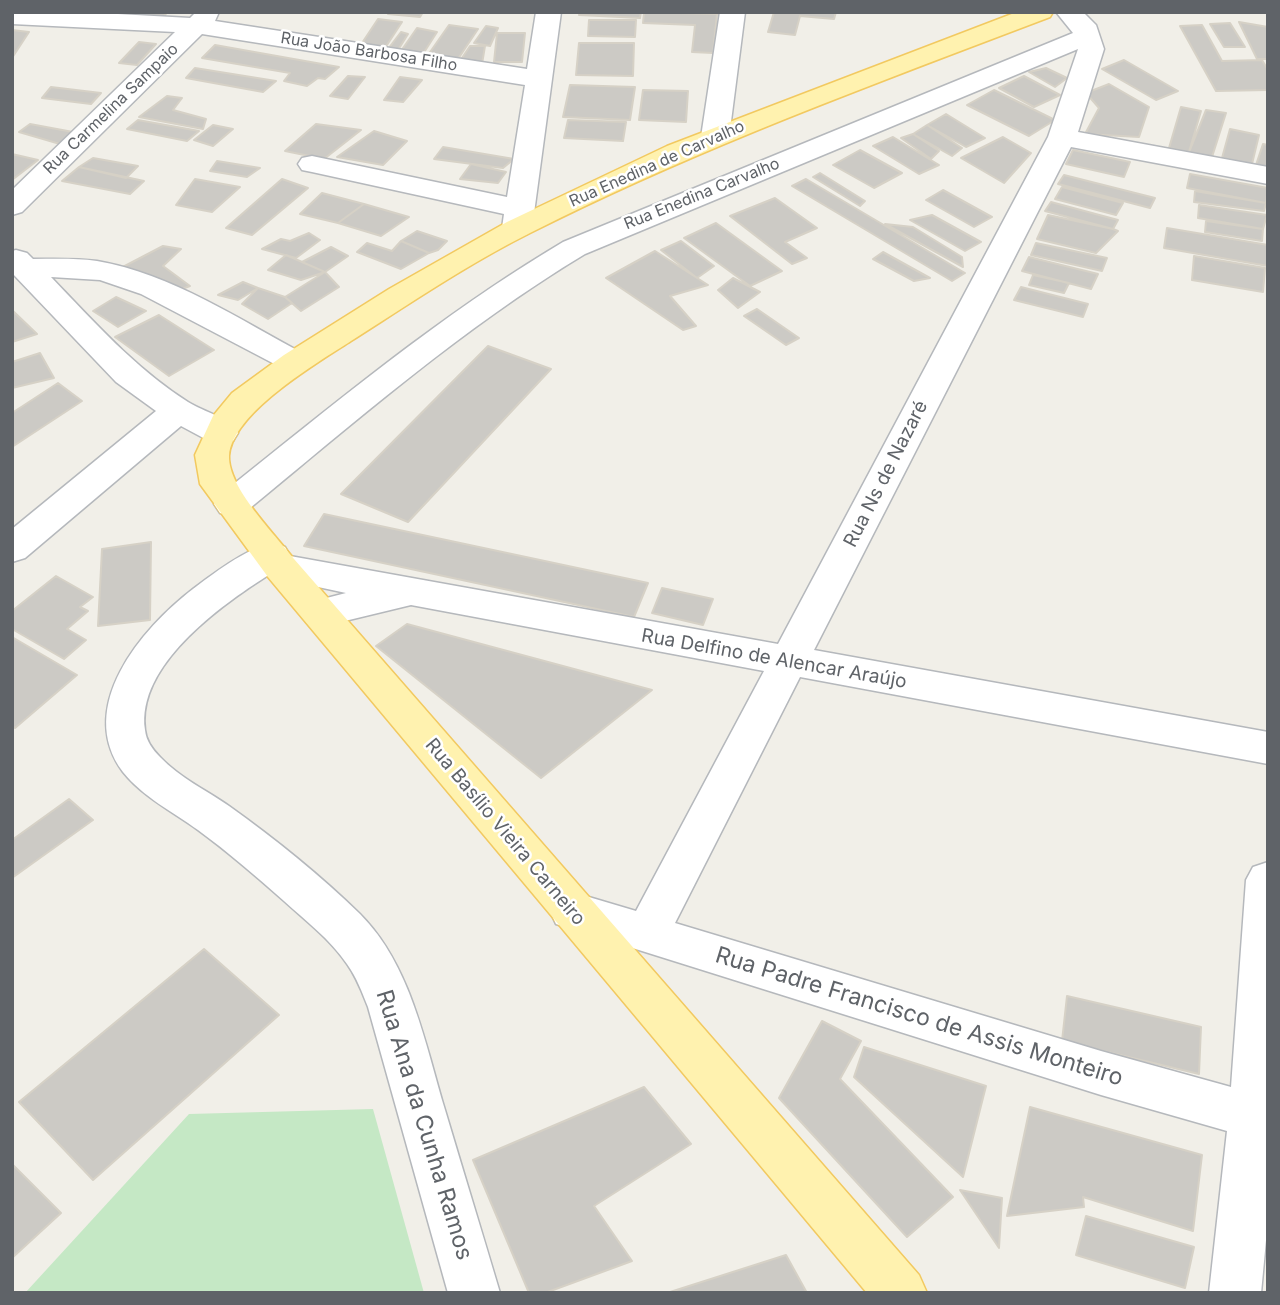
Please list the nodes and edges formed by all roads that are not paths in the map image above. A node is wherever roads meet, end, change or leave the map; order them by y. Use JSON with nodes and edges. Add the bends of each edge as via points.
{"nodes":[{"id":1,"x":549,"y":12,"type":"edge"},
{"id":2,"x":733,"y":12,"type":"edge"},
{"id":3,"x":1030,"y":14,"type":"edge"},
{"id":4,"x":12,"y":16,"type":"edge"},
{"id":5,"x":203,"y":19,"type":"edge"},
{"id":6,"x":1078,"y":24,"type":"edge"},
{"id":7,"x":540,"y":79,"type":"junction"},
{"id":8,"x":715,"y":137,"type":"junction"},
{"id":9,"x":1062,"y":137,"type":"junction"},
{"id":10,"x":312,"y":164,"type":"dead end"},
{"id":11,"x":1268,"y":176,"type":"edge"},
{"id":12,"x":12,"y":206,"type":"edge"},
{"id":13,"x":519,"y":218,"type":"junction"},
{"id":14,"x":18,"y":262,"type":"edge"},
{"id":15,"x":295,"y":362,"type":"junction"},
{"id":16,"x":178,"y":411,"type":"junction"},
{"id":17,"x":221,"y":433,"type":"junction"},
{"id":18,"x":232,"y":505,"type":"junction"},
{"id":19,"x":12,"y":550,"type":"edge"},
{"id":20,"x":276,"y":562,"type":"junction"},
{"id":21,"x":414,"y":592,"type":"junction"},
{"id":22,"x":320,"y":613,"type":"junction"},
{"id":23,"x":789,"y":662,"type":"junction"},
{"id":24,"x":1268,"y":748,"type":"edge"},
{"id":25,"x":1268,"y":880,"type":"edge"},
{"id":26,"x":572,"y":911,"type":"junction"},
{"id":27,"x":647,"y":934,"type":"junction"},
{"id":28,"x":1260,"y":1118,"type":"edge"},
{"id":29,"x":474,"y":1293,"type":"edge"},
{"id":30,"x":901,"y":1293,"type":"edge"},
{"id":31,"x":1235,"y":1293,"type":"edge"}],
"edges":[{"from":1,"to":7,"type":"street"},
{"from":2,"to":8,"type":"street"},
{"from":3,"to":8,"type":"main road","name":"Rua Enedina de Carvalho"},
{"from":4,"to":5,"type":"street","name":"Rua João Barbosa Filho"},
{"from":5,"to":7,"type":"street","name":"Rua João Barbosa Filho"},
{"from":5,"to":12,"type":"street","name":"Rua Carmelina Sampaio"},
{"from":6,"to":9,"type":"street","name":"Rua Ns de Nazaré","via":[[1091,49]]},
{"from":6,"to":18,"type":"street","name":"Rua Enedina Carvalho","via":[[574,248],[530,272],[348,409]]},
{"from":7,"to":13,"type":"street"},
{"from":8,"to":13,"type":"main road","name":"Rua Enedina de Carvalho"},
{"from":9,"to":11,"type":"street"},
{"from":9,"to":23,"type":"street","name":"Rua Ns de Nazaré"},
{"from":10,"to":13,"type":"street"},
{"from":13,"to":15,"type":"main road","name":"Rua Enedina de Carvalho"},
{"from":14,"to":15,"type":"street","via":[[119,276],[166,295]]},
{"from":14,"to":16,"type":"street","via":[[128,375]]},
{"from":15,"to":17,"type":"main road","name":"Rua Basílio Vieira Carneiro","via":[[244,401]]},
{"from":16,"to":17,"type":"street"},
{"from":16,"to":19,"type":"street"},
{"from":17,"to":18,"type":"main road","name":"Rua Basílio Vieira Carneiro","via":[[212,455],[214,471]]},
{"from":18,"to":20,"type":"main road","name":"Rua Basílio Vieira Carneiro"},
{"from":20,"to":21,"type":"street","name":"Rua Delfino de Alencar Araújo"},
{"from":20,"to":22,"type":"main road","name":"Rua Basílio Vieira Carneiro"},
{"from":20,"to":29,"type":"street","name":"Rua Ana da Cunha Ramos","via":[[200,603],[178,625],[132,690],[123,714],[124,733],[150,774],[248,843],[341,923],[363,950],[380,978]]},
{"from":21,"to":22,"type":"street"},
{"from":21,"to":23,"type":"street","name":"Rua Delfino de Alencar Araújo"},
{"from":22,"to":26,"type":"main road","name":"Rua Basílio Vieira Carneiro"},
{"from":23,"to":24,"type":"street","name":"Rua Delfino de Alencar Araújo"},
{"from":23,"to":27,"type":"street","name":"Rua Ns de Nazaré"},
{"from":25,"to":28,"type":"street"},
{"from":26,"to":27,"type":"street","name":"Rua Padre Francisco de Assis Monteiro"},
{"from":26,"to":30,"type":"main road","name":"Rua Basílio Vieira Carneiro"},
{"from":27,"to":28,"type":"street","name":"Rua Padre Francisco de Assis Monteiro"},
{"from":28,"to":31,"type":"street"}]}
